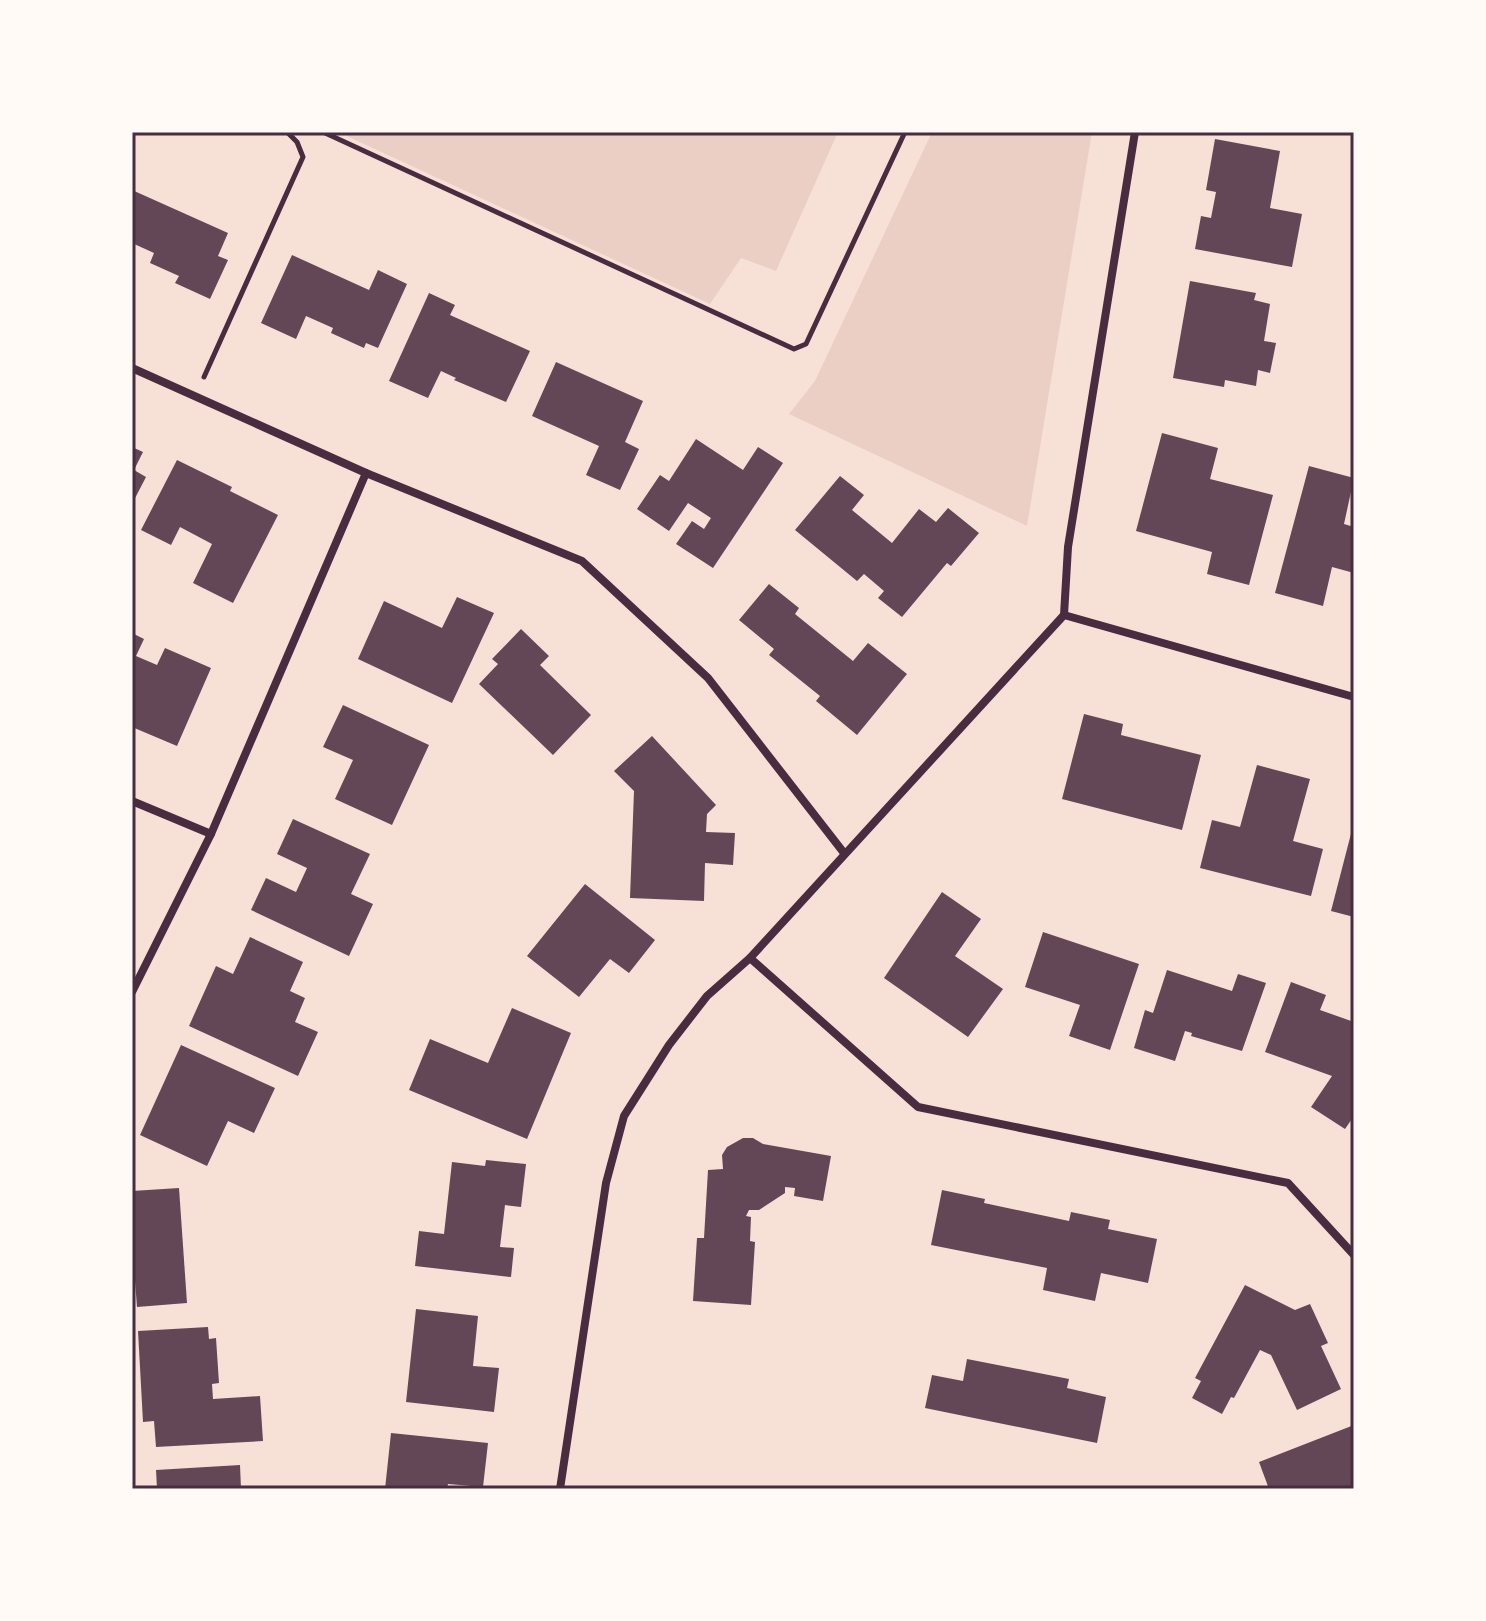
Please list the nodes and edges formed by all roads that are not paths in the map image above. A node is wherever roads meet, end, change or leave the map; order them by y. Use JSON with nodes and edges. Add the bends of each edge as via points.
{"nodes":[{"id":1,"x":1135,"y":132,"type":"edge"},
{"id":2,"x":132,"y":368,"type":"edge"},
{"id":3,"x":366,"y":473,"type":"junction"},
{"id":4,"x":1064,"y":615,"type":"junction"},
{"id":5,"x":1354,"y":697,"type":"edge"},
{"id":6,"x":132,"y":801,"type":"edge"},
{"id":7,"x":211,"y":834,"type":"junction"},
{"id":8,"x":844,"y":853,"type":"junction"},
{"id":9,"x":750,"y":958,"type":"junction"},
{"id":10,"x":132,"y":992,"type":"edge"},
{"id":11,"x":1354,"y":1255,"type":"edge"},
{"id":12,"x":560,"y":1489,"type":"edge"}],
"edges":[{"from":1,"to":4,"type":"street","via":[[1068,547]]},
{"from":2,"to":3,"type":"street"},
{"from":3,"to":7,"type":"street"},
{"from":3,"to":8,"type":"street","via":[[582,561],[708,678]]},
{"from":4,"to":5,"type":"street"},
{"from":4,"to":8,"type":"street"},
{"from":6,"to":7,"type":"street"},
{"from":7,"to":10,"type":"street"},
{"from":8,"to":9,"type":"street"},
{"from":9,"to":11,"type":"street","via":[[918,1107],[1288,1183]]},
{"from":9,"to":12,"type":"street","via":[[707,996],[624,1116],[606,1183]]}]}
